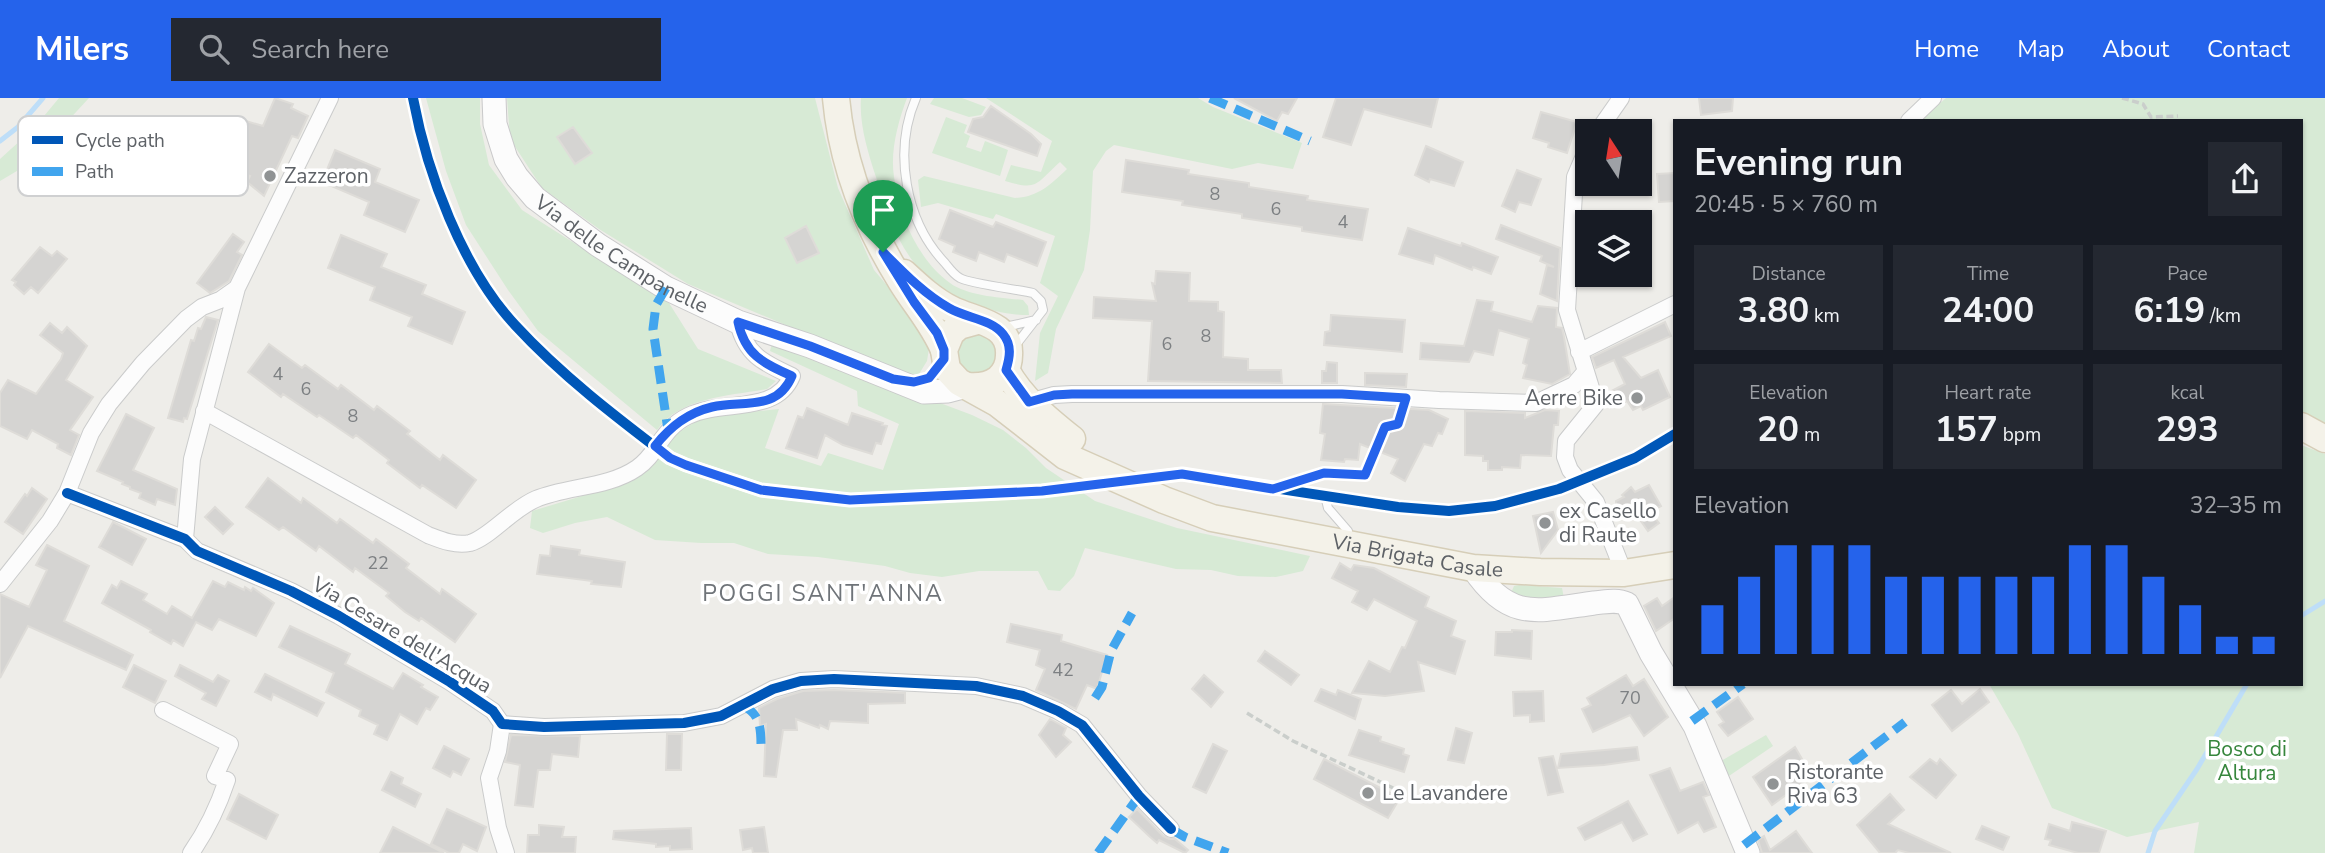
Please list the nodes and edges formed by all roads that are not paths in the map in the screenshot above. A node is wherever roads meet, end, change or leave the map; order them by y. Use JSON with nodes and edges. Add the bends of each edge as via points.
{"nodes":[{"id":1,"x":330,"y":98,"type":"edge"},
{"id":2,"x":494,"y":98,"type":"edge"},
{"id":3,"x":836,"y":98,"type":"edge"},
{"id":4,"x":916,"y":98,"type":"edge"},
{"id":5,"x":1621,"y":98,"type":"edge"},
{"id":6,"x":1933,"y":98,"type":"edge"},
{"id":7,"x":1606,"y":119,"type":"edge"},
{"id":8,"x":1911,"y":119,"type":"edge"},
{"id":9,"x":1575,"y":177,"type":"edge"},
{"id":10,"x":883,"y":252,"type":"junction"},
{"id":11,"x":237,"y":288,"type":"junction"},
{"id":12,"x":1673,"y":305,"type":"edge"},
{"id":13,"x":1036,"y":320,"type":"junction"},
{"id":14,"x":738,"y":322,"type":"junction"},
{"id":15,"x":987,"y":324,"type":"junction"},
{"id":16,"x":1578,"y":352,"type":"junction"},
{"id":17,"x":944,"y":355,"type":"junction"},
{"id":18,"x":1008,"y":361,"type":"junction"},
{"id":19,"x":1586,"y":372,"type":"junction"},
{"id":20,"x":893,"y":379,"type":"junction"},
{"id":21,"x":967,"y":386,"type":"junction"},
{"id":22,"x":1072,"y":394,"type":"junction"},
{"id":23,"x":1029,"y":402,"type":"junction"},
{"id":24,"x":204,"y":411,"type":"junction"},
{"id":25,"x":1051,"y":422,"type":"junction"},
{"id":26,"x":2303,"y":427,"type":"edge"},
{"id":27,"x":2325,"y":439,"type":"edge"},
{"id":28,"x":67,"y":493,"type":"junction"},
{"id":29,"x":1325,"y":496,"type":"road end"},
{"id":30,"x":1164,"y":500,"type":"junction"},
{"id":31,"x":185,"y":540,"type":"junction"},
{"id":32,"x":1347,"y":545,"type":"junction"},
{"id":33,"x":1673,"y":565,"type":"edge"},
{"id":34,"x":1474,"y":568,"type":"junction"},
{"id":35,"x":1624,"y":573,"type":"junction"},
{"id":36,"x":0,"y":584,"type":"edge"},
{"id":37,"x":163,"y":710,"type":"dead end"},
{"id":38,"x":502,"y":724,"type":"junction"},
{"id":39,"x":1171,"y":829,"type":"dead end"},
{"id":40,"x":191,"y":853,"type":"edge"},
{"id":41,"x":506,"y":853,"type":"edge"},
{"id":42,"x":1748,"y":853,"type":"edge"}],
"edges":[{"from":1,"to":11,"type":"street"},
{"from":2,"to":14,"type":"street","name":"Via delle Campanelle","via":[[495,124],[506,159],[535,198],[666,288]]},
{"from":3,"to":10,"type":"main road","name":"Via Brigata Casale","via":[[855,188]]},
{"from":4,"to":13,"type":"lane","via":[[906,138],[907,193],[927,243],[960,279],[1033,293],[1042,310]]},
{"from":5,"to":7,"type":"street"},
{"from":6,"to":8,"type":"street"},
{"from":9,"to":16,"type":"street","via":[[1567,310]]},
{"from":10,"to":15,"type":"main road","name":"Via Brigata Casale","via":[[949,308]]},
{"from":10,"to":17,"type":"main road","name":"Via Brigata Casale","via":[[937,333]]},
{"from":11,"to":24,"type":"street"},
{"from":11,"to":28,"type":"street","via":[[186,319],[127,382],[98,419]]},
{"from":12,"to":16,"type":"street"},
{"from":13,"to":15,"type":"lane","via":[[1014,326]]},
{"from":13,"to":18,"type":"lane"},
{"from":14,"to":20,"type":"street","name":"Via delle Campanelle"},
{"from":14,"to":24,"type":"street","via":[[742,340],[754,354],[792,376],[781,393],[687,416],[668,430],[636,469],[537,498],[470,543],[428,535]]},
{"from":15,"to":17,"type":"main road","via":[[959,326],[951,333]]},
{"from":15,"to":18,"type":"main road","name":"Via Brigata Casale","via":[[1009,343]]},
{"from":16,"to":19,"type":"street"},
{"from":17,"to":20,"type":"street","name":"Via delle Campanelle","via":[[929,378],[914,382]]},
{"from":17,"to":21,"type":"main road","name":"Via Brigata Casale","via":[[952,376]]},
{"from":18,"to":21,"type":"main road","via":[[999,378],[978,387]]},
{"from":18,"to":23,"type":"main road","name":"Via Brigata Casale"},
{"from":19,"to":22,"type":"street","via":[[1574,385],[1536,403],[1342,394]]},
{"from":19,"to":35,"type":"street","via":[[1596,404],[1566,441],[1565,457],[1596,502]]},
{"from":20,"to":21,"type":"street","name":"Via delle Campanelle","via":[[924,392]]},
{"from":21,"to":25,"type":"street","via":[[993,396],[1033,426]]},
{"from":21,"to":30,"type":"main road","name":"Via Brigata Casale","via":[[997,403],[1065,456]]},
{"from":22,"to":23,"type":"street"},
{"from":22,"to":25,"type":"street"},
{"from":23,"to":25,"type":"main road","name":"Via Brigata Casale"},
{"from":24,"to":31,"type":"street","via":[[192,459]]},
{"from":25,"to":30,"type":"main road","name":"Via Brigata Casale"},
{"from":26,"to":27,"type":"main road"},
{"from":28,"to":31,"type":"street","name":"Via Cesare dell'Acqua"},
{"from":28,"to":36,"type":"street"},
{"from":29,"to":32,"type":"lane","via":[[1328,508],[1348,531]]},
{"from":30,"to":32,"type":"main road","name":"Via Brigata Casale","via":[[1212,518]]},
{"from":31,"to":38,"type":"street","name":"Via Cesare dell'Acqua","via":[[197,551],[339,616],[493,711]]},
{"from":32,"to":34,"type":"main road","name":"Via Brigata Casale"},
{"from":33,"to":35,"type":"main road","name":"Via Brigata Casale"},
{"from":34,"to":35,"type":"main road","name":"Via Brigata Casale"},
{"from":34,"to":42,"type":"street","via":[[1496,596],[1521,608],[1611,601],[1627,604],[1695,726]]},
{"from":37,"to":40,"type":"street","via":[[230,744],[215,776],[227,780],[219,803]]},
{"from":38,"to":39,"type":"street","name":"Via Cesare dell'Acqua","via":[[684,723],[721,716],[773,689],[801,681],[976,686],[1023,696],[1082,725]]},
{"from":38,"to":41,"type":"street","via":[[489,778]]}]}
